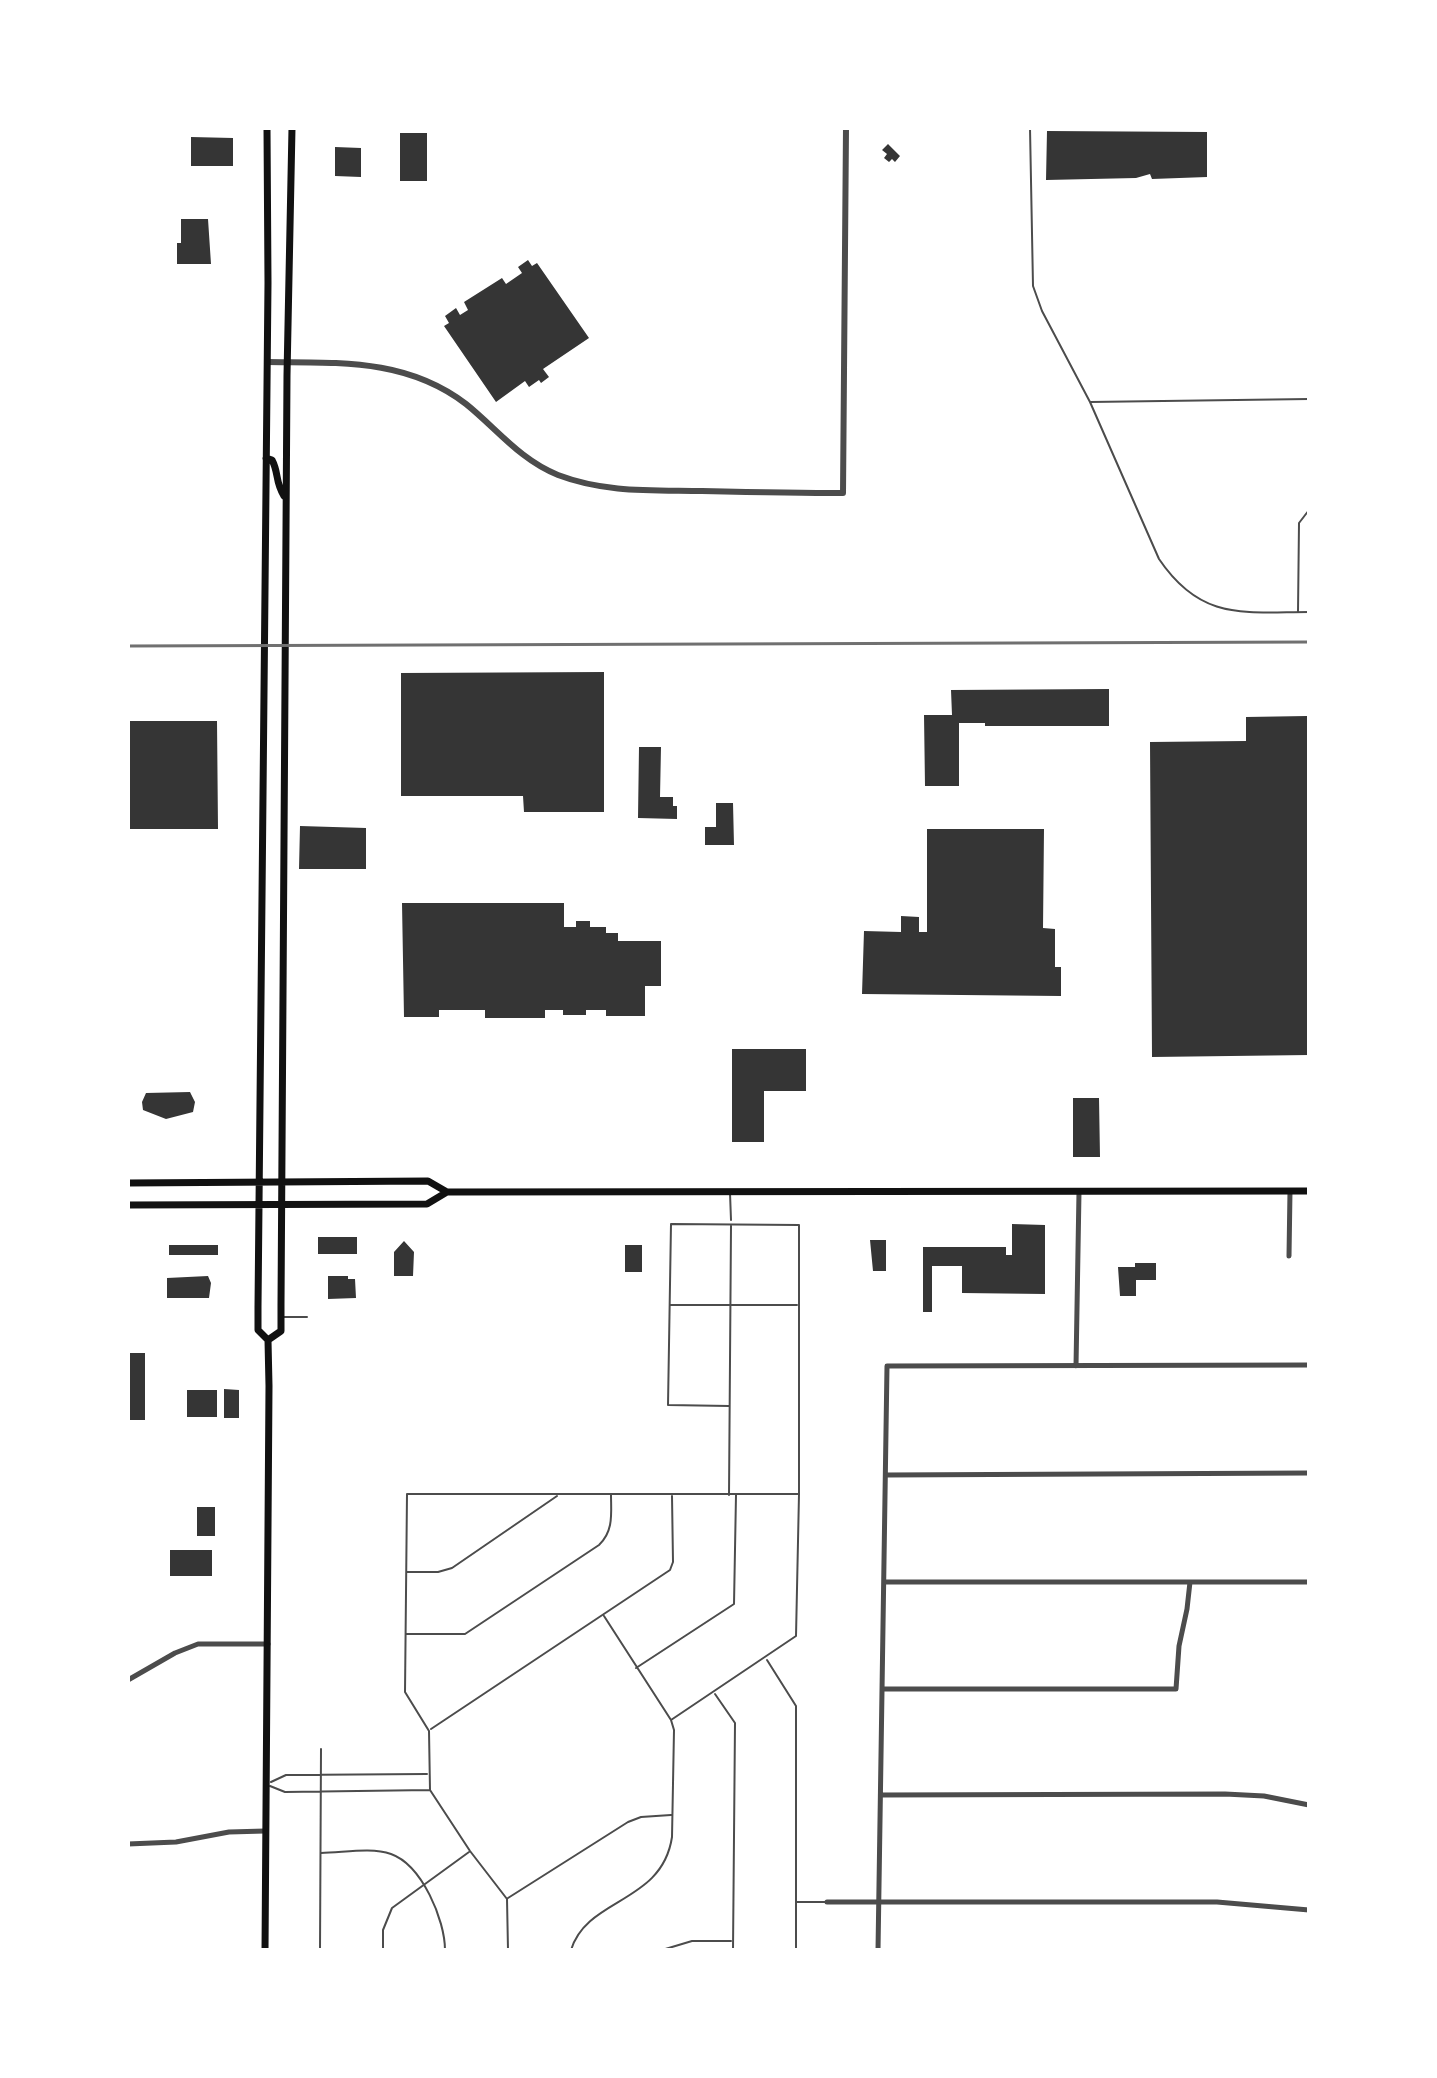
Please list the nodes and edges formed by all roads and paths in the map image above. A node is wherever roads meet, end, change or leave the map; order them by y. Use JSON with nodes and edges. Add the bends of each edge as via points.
{"nodes":[{"id":1,"x":267,"y":128,"type":"edge"},
{"id":2,"x":292,"y":128,"type":"edge"},
{"id":3,"x":846,"y":128,"type":"edge"},
{"id":4,"x":1030,"y":128,"type":"edge"},
{"id":5,"x":267,"y":362,"type":"junction"},
{"id":6,"x":287,"y":362,"type":"junction"},
{"id":7,"x":1309,"y":399,"type":"edge"},
{"id":8,"x":1090,"y":402,"type":"junction"},
{"id":9,"x":266,"y":458,"type":"junction"},
{"id":10,"x":286,"y":498,"type":"junction"},
{"id":11,"x":1309,"y":510,"type":"edge"},
{"id":12,"x":1298,"y":612,"type":"junction"},
{"id":13,"x":1309,"y":612,"type":"edge"},
{"id":14,"x":259,"y":1181,"type":"junction"},
{"id":15,"x":281,"y":1181,"type":"junction"},
{"id":16,"x":128,"y":1183,"type":"edge"},
{"id":17,"x":1290,"y":1191,"type":"junction"},
{"id":18,"x":1309,"y":1191,"type":"edge"},
{"id":19,"x":447,"y":1192,"type":"junction"},
{"id":20,"x":730,"y":1192,"type":"junction"},
{"id":21,"x":1079,"y":1192,"type":"junction"},
{"id":22,"x":128,"y":1205,"type":"edge"},
{"id":23,"x":259,"y":1205,"type":"junction"},
{"id":24,"x":281,"y":1205,"type":"junction"},
{"id":25,"x":731,"y":1220,"type":"dead end"},
{"id":26,"x":731,"y":1225,"type":"junction"},
{"id":27,"x":1289,"y":1256,"type":"dead end"},
{"id":28,"x":670,"y":1305,"type":"junction"},
{"id":29,"x":731,"y":1305,"type":"junction"},
{"id":30,"x":798,"y":1305,"type":"junction"},
{"id":31,"x":281,"y":1317,"type":"junction"},
{"id":32,"x":307,"y":1317,"type":"dead end"},
{"id":33,"x":268,"y":1340,"type":"junction"},
{"id":34,"x":1309,"y":1365,"type":"edge"},
{"id":35,"x":1076,"y":1366,"type":"junction"},
{"id":36,"x":729,"y":1406,"type":"junction"},
{"id":37,"x":1309,"y":1473,"type":"edge"},
{"id":38,"x":886,"y":1475,"type":"junction"},
{"id":39,"x":611,"y":1494,"type":"junction"},
{"id":40,"x":736,"y":1494,"type":"junction"},
{"id":41,"x":799,"y":1494,"type":"junction"},
{"id":42,"x":557,"y":1495,"type":"junction"},
{"id":43,"x":672,"y":1495,"type":"junction"},
{"id":44,"x":729,"y":1495,"type":"junction"},
{"id":45,"x":407,"y":1572,"type":"junction"},
{"id":46,"x":884,"y":1582,"type":"junction"},
{"id":47,"x":1190,"y":1582,"type":"junction"},
{"id":48,"x":1309,"y":1582,"type":"edge"},
{"id":49,"x":604,"y":1616,"type":"junction"},
{"id":50,"x":406,"y":1634,"type":"junction"},
{"id":51,"x":268,"y":1644,"type":"junction"},
{"id":52,"x":766,"y":1658,"type":"junction"},
{"id":53,"x":636,"y":1669,"type":"junction"},
{"id":54,"x":128,"y":1680,"type":"edge"},
{"id":55,"x":883,"y":1689,"type":"junction"},
{"id":56,"x":713,"y":1692,"type":"junction"},
{"id":57,"x":671,"y":1720,"type":"junction"},
{"id":58,"x":429,"y":1731,"type":"junction"},
{"id":59,"x":321,"y":1749,"type":"dead end"},
{"id":60,"x":321,"y":1774,"type":"junction"},
{"id":61,"x":428,"y":1774,"type":"junction"},
{"id":62,"x":266,"y":1784,"type":"junction"},
{"id":63,"x":430,"y":1790,"type":"junction"},
{"id":64,"x":321,"y":1792,"type":"junction"},
{"id":65,"x":881,"y":1795,"type":"junction"},
{"id":66,"x":1309,"y":1805,"type":"edge"},
{"id":67,"x":672,"y":1815,"type":"junction"},
{"id":68,"x":265,"y":1831,"type":"junction"},
{"id":69,"x":128,"y":1844,"type":"edge"},
{"id":70,"x":470,"y":1851,"type":"junction"},
{"id":71,"x":321,"y":1853,"type":"junction"},
{"id":72,"x":422,"y":1886,"type":"junction"},
{"id":73,"x":507,"y":1899,"type":"junction"},
{"id":74,"x":796,"y":1902,"type":"junction"},
{"id":75,"x":827,"y":1902,"type":"joint"},
{"id":76,"x":879,"y":1903,"type":"junction"},
{"id":77,"x":1309,"y":1910,"type":"edge"},
{"id":78,"x":733,"y":1941,"type":"junction"},
{"id":79,"x":265,"y":1950,"type":"edge"},
{"id":80,"x":320,"y":1950,"type":"edge"},
{"id":81,"x":383,"y":1950,"type":"edge"},
{"id":82,"x":445,"y":1950,"type":"edge"},
{"id":83,"x":508,"y":1950,"type":"edge"},
{"id":84,"x":571,"y":1950,"type":"edge"},
{"id":85,"x":662,"y":1950,"type":"edge"},
{"id":86,"x":733,"y":1950,"type":"edge"},
{"id":87,"x":796,"y":1950,"type":"edge"},
{"id":88,"x":878,"y":1950,"type":"edge"}],
"edges":[{"from":1,"to":5,"type":"main road"},
{"from":2,"to":6,"type":"main road"},
{"from":3,"to":6,"type":"street","via":[[843,493],[595,486],[530,460],[439,386],[366,364]]},
{"from":4,"to":8,"type":"lane","via":[[1033,286]]},
{"from":5,"to":6,"type":"street"},
{"from":5,"to":9,"type":"main road"},
{"from":6,"to":10,"type":"main road"},
{"from":7,"to":8,"type":"lane"},
{"from":8,"to":12,"type":"lane","via":[[1169,574],[1200,602],[1222,609]]},
{"from":9,"to":10,"type":"main road","via":[[275,465],[276,485]]},
{"from":9,"to":14,"type":"main road"},
{"from":10,"to":15,"type":"main road"},
{"from":11,"to":12,"type":"lane","via":[[1299,523]]},
{"from":12,"to":13,"type":"lane"},
{"from":14,"to":15,"type":"main road"},
{"from":14,"to":16,"type":"main road"},
{"from":14,"to":23,"type":"main road"},
{"from":15,"to":19,"type":"main road","via":[[428,1181]]},
{"from":15,"to":24,"type":"main road"},
{"from":17,"to":18,"type":"main road"},
{"from":17,"to":21,"type":"main road"},
{"from":17,"to":27,"type":"street"},
{"from":19,"to":20,"type":"main road"},
{"from":19,"to":24,"type":"main road","via":[[427,1204]]},
{"from":20,"to":21,"type":"main road"},
{"from":20,"to":25,"type":"lane"},
{"from":21,"to":35,"type":"street"},
{"from":22,"to":23,"type":"main road"},
{"from":23,"to":24,"type":"main road"},
{"from":23,"to":33,"type":"main road","via":[[258,1330]]},
{"from":24,"to":31,"type":"main road"},
{"from":26,"to":28,"type":"lane","via":[[671,1224]]},
{"from":26,"to":29,"type":"lane"},
{"from":26,"to":30,"type":"lane","via":[[799,1225]]},
{"from":28,"to":29,"type":"lane"},
{"from":28,"to":36,"type":"lane","via":[[668,1405]]},
{"from":29,"to":30,"type":"lane"},
{"from":29,"to":36,"type":"lane"},
{"from":30,"to":41,"type":"lane"},
{"from":31,"to":32,"type":"lane"},
{"from":31,"to":33,"type":"main road","via":[[281,1331]]},
{"from":33,"to":51,"type":"main road"},
{"from":34,"to":35,"type":"street"},
{"from":35,"to":38,"type":"street","via":[[887,1366]]},
{"from":36,"to":44,"type":"lane"},
{"from":37,"to":38,"type":"street"},
{"from":38,"to":46,"type":"street"},
{"from":39,"to":42,"type":"lane"},
{"from":39,"to":43,"type":"lane"},
{"from":39,"to":50,"type":"lane","via":[[611,1526],[599,1545],[465,1634]]},
{"from":40,"to":41,"type":"lane"},
{"from":40,"to":44,"type":"lane"},
{"from":40,"to":53,"type":"lane","via":[[734,1604]]},
{"from":41,"to":52,"type":"lane","via":[[796,1636]]},
{"from":42,"to":45,"type":"lane","via":[[452,1568]]},
{"from":42,"to":45,"type":"lane","via":[[407,1494]]},
{"from":43,"to":44,"type":"lane"},
{"from":43,"to":49,"type":"lane","via":[[670,1570]]},
{"from":45,"to":50,"type":"lane"},
{"from":46,"to":47,"type":"street"},
{"from":46,"to":55,"type":"street"},
{"from":47,"to":48,"type":"street"},
{"from":47,"to":55,"type":"street","via":[[1176,1689]]},
{"from":49,"to":53,"type":"lane"},
{"from":49,"to":58,"type":"lane"},
{"from":50,"to":58,"type":"lane","via":[[405,1692]]},
{"from":51,"to":54,"type":"street","via":[[198,1644]]},
{"from":51,"to":62,"type":"main road"},
{"from":52,"to":56,"type":"lane"},
{"from":52,"to":74,"type":"lane","via":[[796,1706]]},
{"from":53,"to":57,"type":"lane"},
{"from":55,"to":65,"type":"street"},
{"from":56,"to":57,"type":"lane"},
{"from":56,"to":78,"type":"lane","via":[[735,1723]]},
{"from":57,"to":67,"type":"lane"},
{"from":58,"to":61,"type":"lane"},
{"from":59,"to":60,"type":"lane"},
{"from":60,"to":61,"type":"lane"},
{"from":60,"to":62,"type":"lane","via":[[286,1775]]},
{"from":60,"to":64,"type":"lane"},
{"from":61,"to":63,"type":"lane"},
{"from":62,"to":64,"type":"lane","via":[[285,1792]]},
{"from":62,"to":68,"type":"main road"},
{"from":63,"to":64,"type":"lane"},
{"from":63,"to":70,"type":"lane"},
{"from":64,"to":71,"type":"lane"},
{"from":65,"to":66,"type":"street","via":[[1225,1794]]},
{"from":65,"to":76,"type":"street"},
{"from":67,"to":73,"type":"lane","via":[[628,1822]]},
{"from":67,"to":84,"type":"lane","via":[[670,1852],[658,1874],[588,1923]]},
{"from":68,"to":69,"type":"street"},
{"from":68,"to":79,"type":"main road"},
{"from":70,"to":72,"type":"lane"},
{"from":70,"to":73,"type":"lane"},
{"from":71,"to":72,"type":"lane","via":[[392,1854],[407,1864]]},
{"from":71,"to":80,"type":"lane"},
{"from":72,"to":81,"type":"lane","via":[[392,1908],[383,1930]]},
{"from":72,"to":82,"type":"lane","via":[[439,1911]]},
{"from":73,"to":83,"type":"lane"},
{"from":74,"to":75,"type":"lane"},
{"from":74,"to":87,"type":"lane"},
{"from":75,"to":76,"type":"street"},
{"from":76,"to":77,"type":"street","via":[[1217,1902]]},
{"from":76,"to":88,"type":"street"},
{"from":78,"to":85,"type":"lane","via":[[692,1941]]},
{"from":78,"to":86,"type":"lane"}]}
